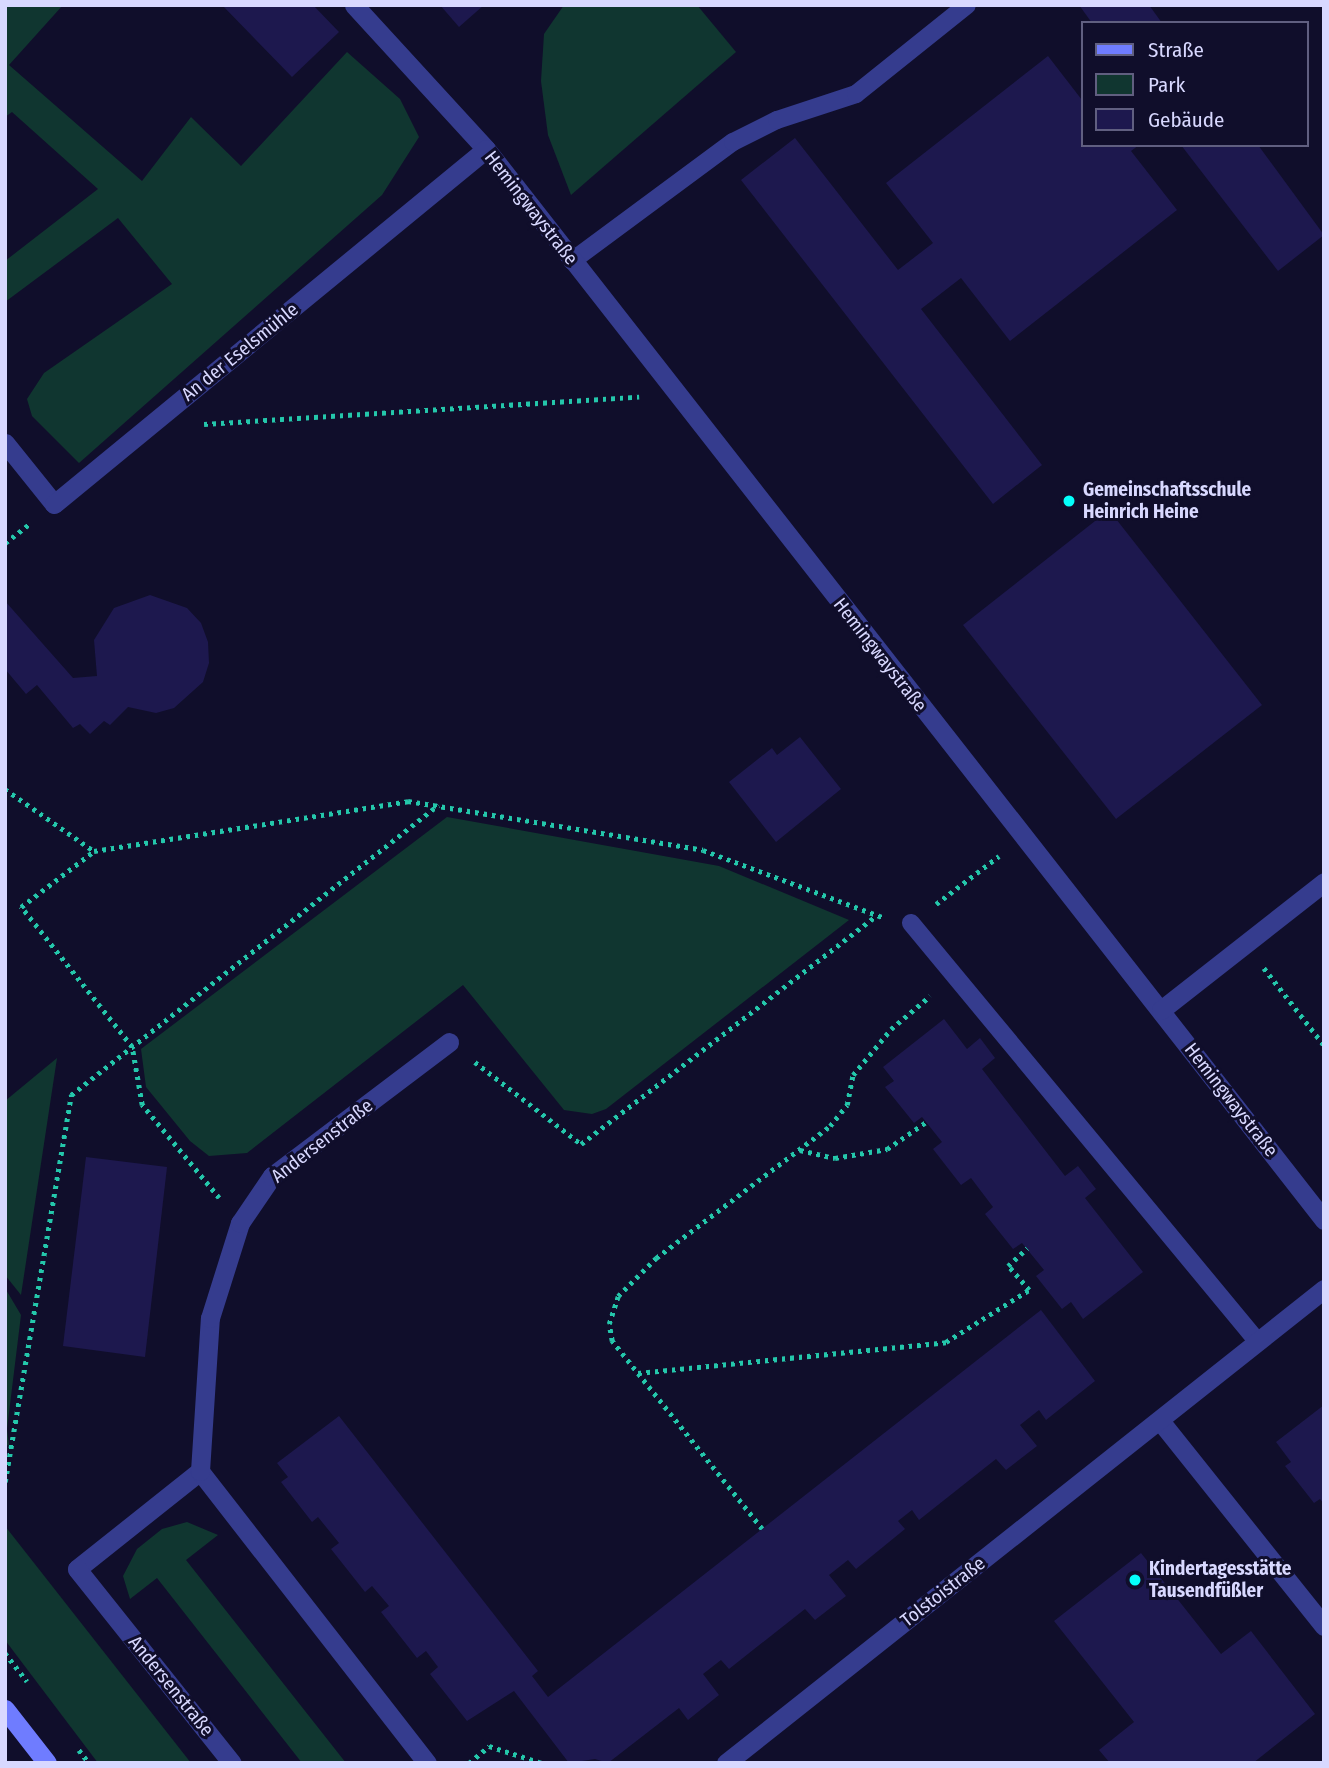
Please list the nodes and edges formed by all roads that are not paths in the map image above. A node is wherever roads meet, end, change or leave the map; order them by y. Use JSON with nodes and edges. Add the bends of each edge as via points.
{"nodes":[{"id":1,"x":354,"y":5,"type":"edge"},
{"id":2,"x":967,"y":5,"type":"edge"},
{"id":3,"x":486,"y":149,"type":"junction"},
{"id":4,"x":572,"y":261,"type":"junction"},
{"id":5,"x":5,"y":443,"type":"edge"},
{"id":6,"x":1324,"y":882,"type":"edge"},
{"id":7,"x":911,"y":923,"type":"road end"},
{"id":8,"x":1161,"y":1010,"type":"junction"},
{"id":9,"x":449,"y":1042,"type":"road end"},
{"id":10,"x":1324,"y":1220,"type":"edge"},
{"id":11,"x":1324,"y":1289,"type":"edge"},
{"id":12,"x":1258,"y":1342,"type":"junction"},
{"id":13,"x":1161,"y":1422,"type":"junction"},
{"id":14,"x":200,"y":1471,"type":"junction"},
{"id":15,"x":1324,"y":1626,"type":"edge"},
{"id":16,"x":5,"y":1709,"type":"edge"},
{"id":17,"x":47,"y":1763,"type":"edge"},
{"id":18,"x":232,"y":1763,"type":"edge"},
{"id":19,"x":427,"y":1763,"type":"edge"},
{"id":20,"x":726,"y":1763,"type":"edge"}],
"edges":[{"from":1,"to":3,"type":"street","name":"Hemingwaystraße"},
{"from":2,"to":4,"type":"lane","via":[[856,94],[777,120],[733,142]]},
{"from":3,"to":4,"type":"street","name":"Hemingwaystraße"},
{"from":3,"to":5,"type":"street","name":"An der Eselsmühle","via":[[54,504]]},
{"from":4,"to":8,"type":"street","name":"Hemingwaystraße"},
{"from":6,"to":8,"type":"street"},
{"from":7,"to":12,"type":"lane"},
{"from":8,"to":10,"type":"street","name":"Hemingwaystraße"},
{"from":9,"to":14,"type":"street","name":"Andersenstraße","via":[[272,1176],[240,1223],[210,1318]]},
{"from":11,"to":12,"type":"street","name":"Tolstoistraße"},
{"from":12,"to":13,"type":"street","name":"Tolstoistraße"},
{"from":13,"to":15,"type":"street"},
{"from":13,"to":20,"type":"street","name":"Tolstoistraße"},
{"from":14,"to":18,"type":"street","name":"Andersenstraße","via":[[77,1569]]},
{"from":14,"to":19,"type":"street"},
{"from":16,"to":17,"type":"main road"}]}
